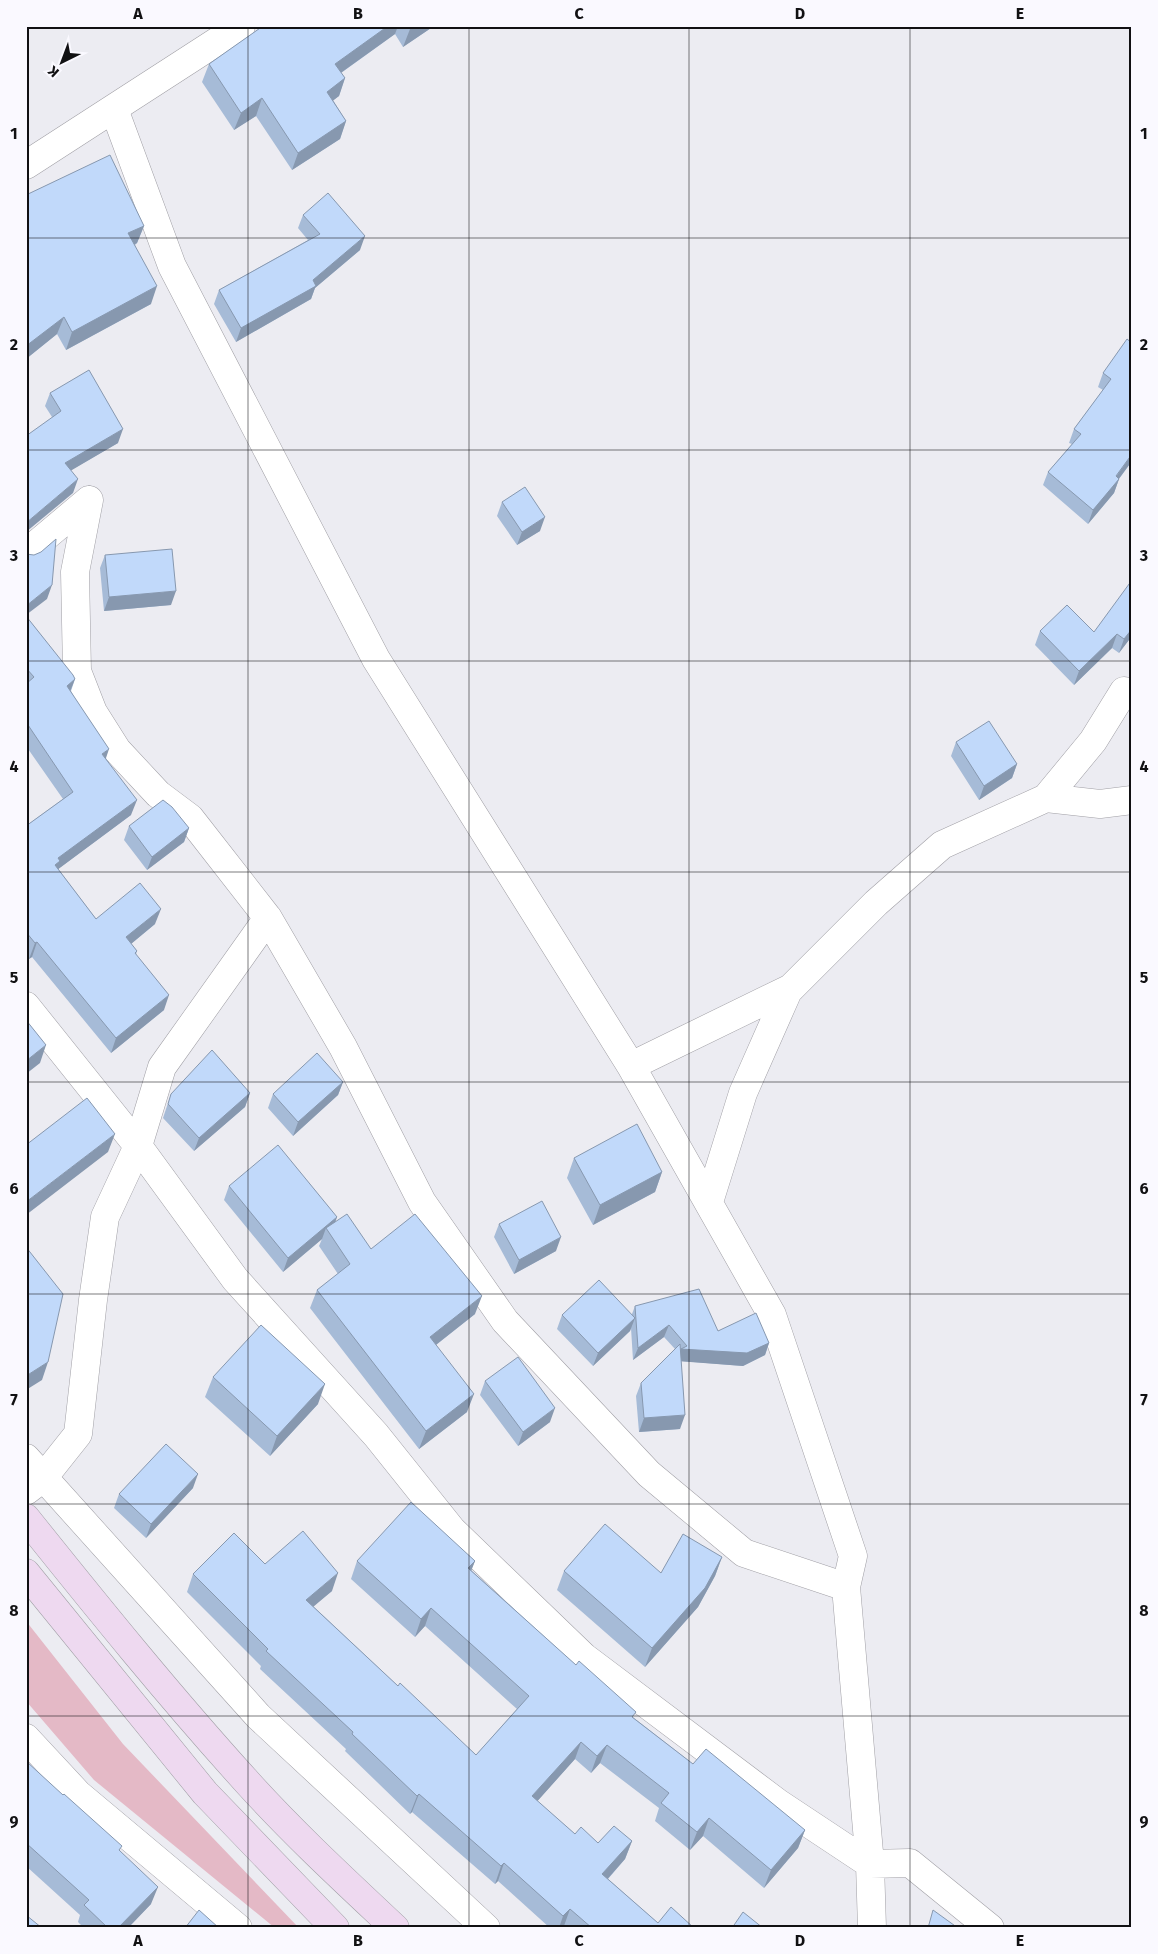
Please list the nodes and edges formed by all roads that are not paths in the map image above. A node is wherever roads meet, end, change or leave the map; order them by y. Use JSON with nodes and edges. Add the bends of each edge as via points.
{"nodes":[{"id":1,"x":241,"y":26,"type":"edge"},
{"id":2,"x":114,"y":109,"type":"junction"},
{"id":3,"x":26,"y":165,"type":"edge"},
{"id":4,"x":26,"y":553,"type":"edge"},
{"id":5,"x":1129,"y":691,"type":"edge"},
{"id":6,"x":1046,"y":798,"type":"junction"},
{"id":7,"x":1132,"y":800,"type":"edge"},
{"id":8,"x":268,"y":918,"type":"junction"},
{"id":9,"x":791,"y":988,"type":"junction"},
{"id":10,"x":26,"y":1006,"type":"edge"},
{"id":11,"x":631,"y":1066,"type":"junction"},
{"id":12,"x":138,"y":1146,"type":"junction"},
{"id":13,"x":709,"y":1202,"type":"junction"},
{"id":14,"x":32,"y":1476,"type":"edge"},
{"id":15,"x":26,"y":1518,"type":"edge"},
{"id":16,"x":26,"y":1573,"type":"edge"},
{"id":17,"x":846,"y":1586,"type":"junction"},
{"id":18,"x":26,"y":1738,"type":"edge"},
{"id":19,"x":870,"y":1864,"type":"junction"},
{"id":20,"x":238,"y":1928,"type":"edge"},
{"id":21,"x":336,"y":1928,"type":"edge"},
{"id":22,"x":395,"y":1928,"type":"edge"},
{"id":23,"x":486,"y":1928,"type":"edge"},
{"id":24,"x":872,"y":1928,"type":"edge"},
{"id":25,"x":990,"y":1928,"type":"edge"}],
"edges":[{"from":1,"to":2,"type":"street"},
{"from":2,"to":3,"type":"street"},
{"from":2,"to":11,"type":"street","via":[[172,266],[376,660]]},
{"from":4,"to":8,"type":"street","via":[[89,500],[75,572],[75,601],[77,670],[93,712],[117,750],[158,794],[190,818]]},
{"from":5,"to":6,"type":"street"},
{"from":6,"to":7,"type":"street","via":[[1100,804]]},
{"from":6,"to":9,"type":"street","via":[[942,845],[876,903]]},
{"from":8,"to":12,"type":"street","via":[[162,1067]]},
{"from":8,"to":17,"type":"street","via":[[343,1047],[422,1202],[505,1321],[649,1474],[744,1553]]},
{"from":9,"to":11,"type":"street"},
{"from":9,"to":13,"type":"street","via":[[743,1093]]},
{"from":10,"to":12,"type":"street"},
{"from":11,"to":13,"type":"street"},
{"from":12,"to":14,"type":"street","via":[[105,1217],[78,1434]]},
{"from":12,"to":19,"type":"street","via":[[235,1279],[376,1435],[459,1537],[584,1657],[778,1802]]},
{"from":13,"to":17,"type":"street","via":[[772,1315],[853,1556]]},
{"from":14,"to":23,"type":"street","via":[[258,1716]]},
{"from":15,"to":22,"type":"main road","via":[[127,1644],[248,1783]]},
{"from":16,"to":21,"type":"main road","via":[[205,1793]]},
{"from":17,"to":19,"type":"street"},
{"from":18,"to":20,"type":"street","via":[[78,1794]]},
{"from":19,"to":24,"type":"street"},
{"from":19,"to":25,"type":"street","via":[[910,1863]]}]}
